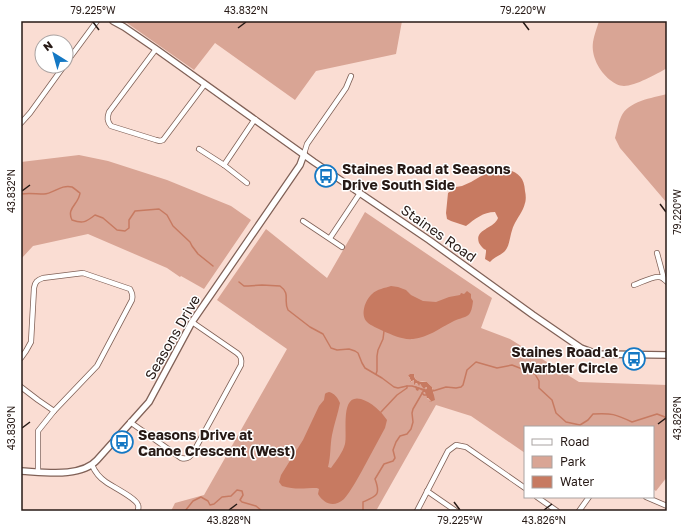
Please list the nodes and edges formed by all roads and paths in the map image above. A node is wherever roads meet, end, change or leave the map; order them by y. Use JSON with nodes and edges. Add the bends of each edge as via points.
{"nodes":[{"id":1,"x":97,"y":21,"type":"edge"},
{"id":2,"x":113,"y":21,"type":"edge"},
{"id":3,"x":156,"y":49,"type":"junction"},
{"id":4,"x":74,"y":52,"type":"edge"},
{"id":5,"x":58,"y":74,"type":"edge"},
{"id":6,"x":351,"y":76,"type":"dead end"},
{"id":7,"x":205,"y":84,"type":"junction"},
{"id":8,"x":255,"y":119,"type":"junction"},
{"id":9,"x":21,"y":123,"type":"edge"},
{"id":10,"x":199,"y":149,"type":"dead end"},
{"id":11,"x":304,"y":154,"type":"junction"},
{"id":12,"x":224,"y":165,"type":"junction"},
{"id":13,"x":247,"y":183,"type":"dead end"},
{"id":14,"x":360,"y":193,"type":"junction"},
{"id":15,"x":303,"y":221,"type":"dead end"},
{"id":16,"x":330,"y":238,"type":"junction"},
{"id":17,"x":342,"y":247,"type":"dead end"},
{"id":18,"x":657,"y":253,"type":"dead end"},
{"id":19,"x":666,"y":281,"type":"edge"},
{"id":20,"x":634,"y":285,"type":"dead end"},
{"id":21,"x":192,"y":322,"type":"junction"},
{"id":22,"x":667,"y":355,"type":"edge"},
{"id":23,"x":21,"y":358,"type":"edge"},
{"id":24,"x":21,"y":387,"type":"edge"},
{"id":25,"x":54,"y":411,"type":"junction"},
{"id":26,"x":130,"y":422,"type":"junction"},
{"id":27,"x":92,"y":465,"type":"junction"},
{"id":28,"x":21,"y":471,"type":"edge"},
{"id":29,"x":38,"y":471,"type":"junction"},
{"id":30,"x":524,"y":487,"type":"edge"},
{"id":31,"x":427,"y":491,"type":"junction"},
{"id":32,"x":538,"y":498,"type":"edge"},
{"id":33,"x":588,"y":498,"type":"edge"},
{"id":34,"x":648,"y":498,"type":"edge"},
{"id":35,"x":667,"y":506,"type":"edge"},
{"id":36,"x":138,"y":511,"type":"edge"},
{"id":37,"x":416,"y":511,"type":"edge"},
{"id":38,"x":456,"y":511,"type":"edge"},
{"id":39,"x":557,"y":511,"type":"edge"},
{"id":40,"x":579,"y":511,"type":"edge"}],
"edges":[{"from":1,"to":4,"type":"street"},
{"from":2,"to":3,"type":"street","name":"Staines Road"},
{"from":3,"to":7,"type":"street","name":"Staines Road"},
{"from":3,"to":7,"type":"street","via":[[109,112],[107,120],[112,126],[163,140]]},
{"from":5,"to":9,"type":"street"},
{"from":6,"to":11,"type":"street","via":[[346,88],[307,144]]},
{"from":7,"to":8,"type":"street","name":"Staines Road"},
{"from":8,"to":11,"type":"street","name":"Staines Road"},
{"from":8,"to":12,"type":"street"},
{"from":10,"to":12,"type":"street"},
{"from":11,"to":14,"type":"street","name":"Staines Road"},
{"from":11,"to":21,"type":"street","name":"Seasons Drive","via":[[300,165]]},
{"from":12,"to":13,"type":"street"},
{"from":14,"to":16,"type":"street"},
{"from":14,"to":22,"type":"street","name":"Staines Road","via":[[581,348],[597,354]]},
{"from":15,"to":16,"type":"street"},
{"from":16,"to":17,"type":"street"},
{"from":18,"to":19,"type":"street"},
{"from":19,"to":20,"type":"street","via":[[658,277]]},
{"from":21,"to":26,"type":"street","name":"Seasons Drive","via":[[148,402]]},
{"from":21,"to":26,"type":"street","via":[[237,353],[242,361],[194,451],[190,457],[181,458]]},
{"from":23,"to":25,"type":"street","via":[[31,342],[34,288],[37,280],[83,273],[130,289],[132,300],[97,366]]},
{"from":24,"to":25,"type":"street"},
{"from":25,"to":29,"type":"street","via":[[38,431]]},
{"from":26,"to":27,"type":"street","name":"Seasons Drive"},
{"from":27,"to":29,"type":"street","name":"Seasons Drive","via":[[68,472]]},
{"from":27,"to":36,"type":"street","via":[[104,480],[137,503]]},
{"from":28,"to":29,"type":"street","name":"Seasons Drive"},
{"from":30,"to":31,"type":"street","via":[[466,447],[456,445],[448,451]]},
{"from":31,"to":37,"type":"street"},
{"from":31,"to":38,"type":"street"},
{"from":32,"to":39,"type":"street"},
{"from":33,"to":40,"type":"street"},
{"from":34,"to":35,"type":"street"}]}
